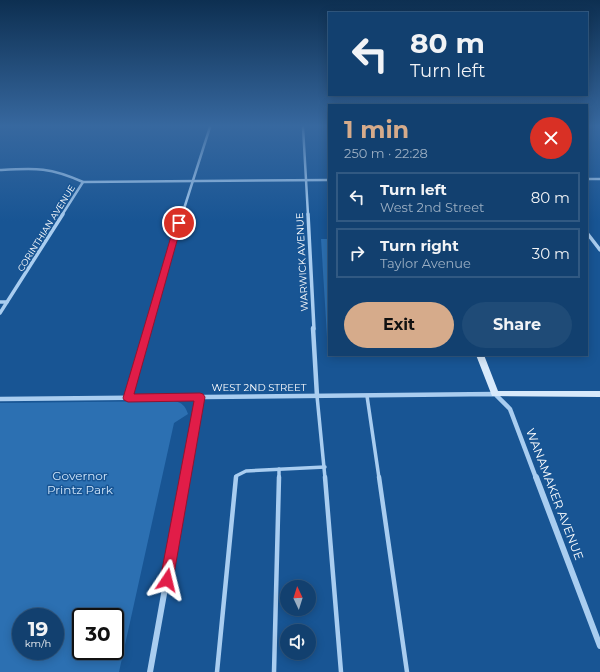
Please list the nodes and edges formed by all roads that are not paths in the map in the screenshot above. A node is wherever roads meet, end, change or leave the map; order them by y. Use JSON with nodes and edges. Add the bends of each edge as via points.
{"nodes":[{"id":1,"x":199,"y":158,"type":"edge"},
{"id":2,"x":305,"y":158,"type":"edge"},
{"id":3,"x":0,"y":170,"type":"edge"},
{"id":4,"x":588,"y":179,"type":"edge"},
{"id":5,"x":600,"y":179,"type":"edge"},
{"id":6,"x":192,"y":180,"type":"junction"},
{"id":7,"x":306,"y":180,"type":"junction"},
{"id":8,"x":328,"y":180,"type":"edge"},
{"id":9,"x":83,"y":182,"type":"junction"},
{"id":10,"x":588,"y":234,"type":"edge"},
{"id":11,"x":600,"y":250,"type":"edge"},
{"id":12,"x":0,"y":302,"type":"edge"},
{"id":13,"x":7,"y":302,"type":"junction"},
{"id":14,"x":0,"y":313,"type":"edge"},
{"id":15,"x":480,"y":356,"type":"edge"},
{"id":16,"x":495,"y":394,"type":"junction"},
{"id":17,"x":600,"y":394,"type":"edge"},
{"id":18,"x":317,"y":396,"type":"junction"},
{"id":19,"x":367,"y":396,"type":"junction"},
{"id":20,"x":200,"y":397,"type":"junction"},
{"id":21,"x":128,"y":398,"type":"junction"},
{"id":22,"x":0,"y":399,"type":"edge"},
{"id":23,"x":325,"y":467,"type":"junction"},
{"id":24,"x":279,"y":469,"type":"junction"},
{"id":25,"x":600,"y":646,"type":"edge"},
{"id":26,"x":150,"y":672,"type":"edge"},
{"id":27,"x":217,"y":672,"type":"edge"},
{"id":28,"x":274,"y":672,"type":"edge"},
{"id":29,"x":341,"y":672,"type":"edge"},
{"id":30,"x":407,"y":672,"type":"edge"}],
"edges":[{"from":1,"to":6,"type":"street"},
{"from":2,"to":7,"type":"street","name":"WARWICK AVENUE"},
{"from":3,"to":9,"type":"street","name":"CORINTHIAN AVENUE","via":[[45,169],[60,172]]},
{"from":4,"to":5,"type":"street"},
{"from":6,"to":7,"type":"street"},
{"from":6,"to":9,"type":"street"},
{"from":6,"to":21,"type":"street"},
{"from":7,"to":8,"type":"street"},
{"from":7,"to":18,"type":"street","name":"WARWICK AVENUE"},
{"from":9,"to":13,"type":"street","name":"CORINTHIAN AVENUE"},
{"from":10,"to":11,"type":"street"},
{"from":12,"to":13,"type":"street"},
{"from":13,"to":14,"type":"street","name":"CORINTHIAN AVENUE"},
{"from":15,"to":16,"type":"street","name":"WANAMAKER AVENUE"},
{"from":16,"to":17,"type":"street"},
{"from":16,"to":19,"type":"street","name":"WEST 2ND STREET"},
{"from":16,"to":25,"type":"street","name":"WANAMAKER AVENUE","via":[[510,409]]},
{"from":18,"to":19,"type":"street","name":"WEST 2ND STREET"},
{"from":18,"to":20,"type":"street","name":"WEST 2ND STREET"},
{"from":18,"to":23,"type":"lane"},
{"from":19,"to":30,"type":"lane"},
{"from":20,"to":21,"type":"street","name":"WEST 2ND STREET"},
{"from":20,"to":26,"type":"street"},
{"from":21,"to":22,"type":"street","name":"WEST 2ND STREET"},
{"from":23,"to":24,"type":"lane"},
{"from":23,"to":29,"type":"lane"},
{"from":24,"to":27,"type":"lane","via":[[246,471],[236,476]]},
{"from":24,"to":28,"type":"lane"}]}
